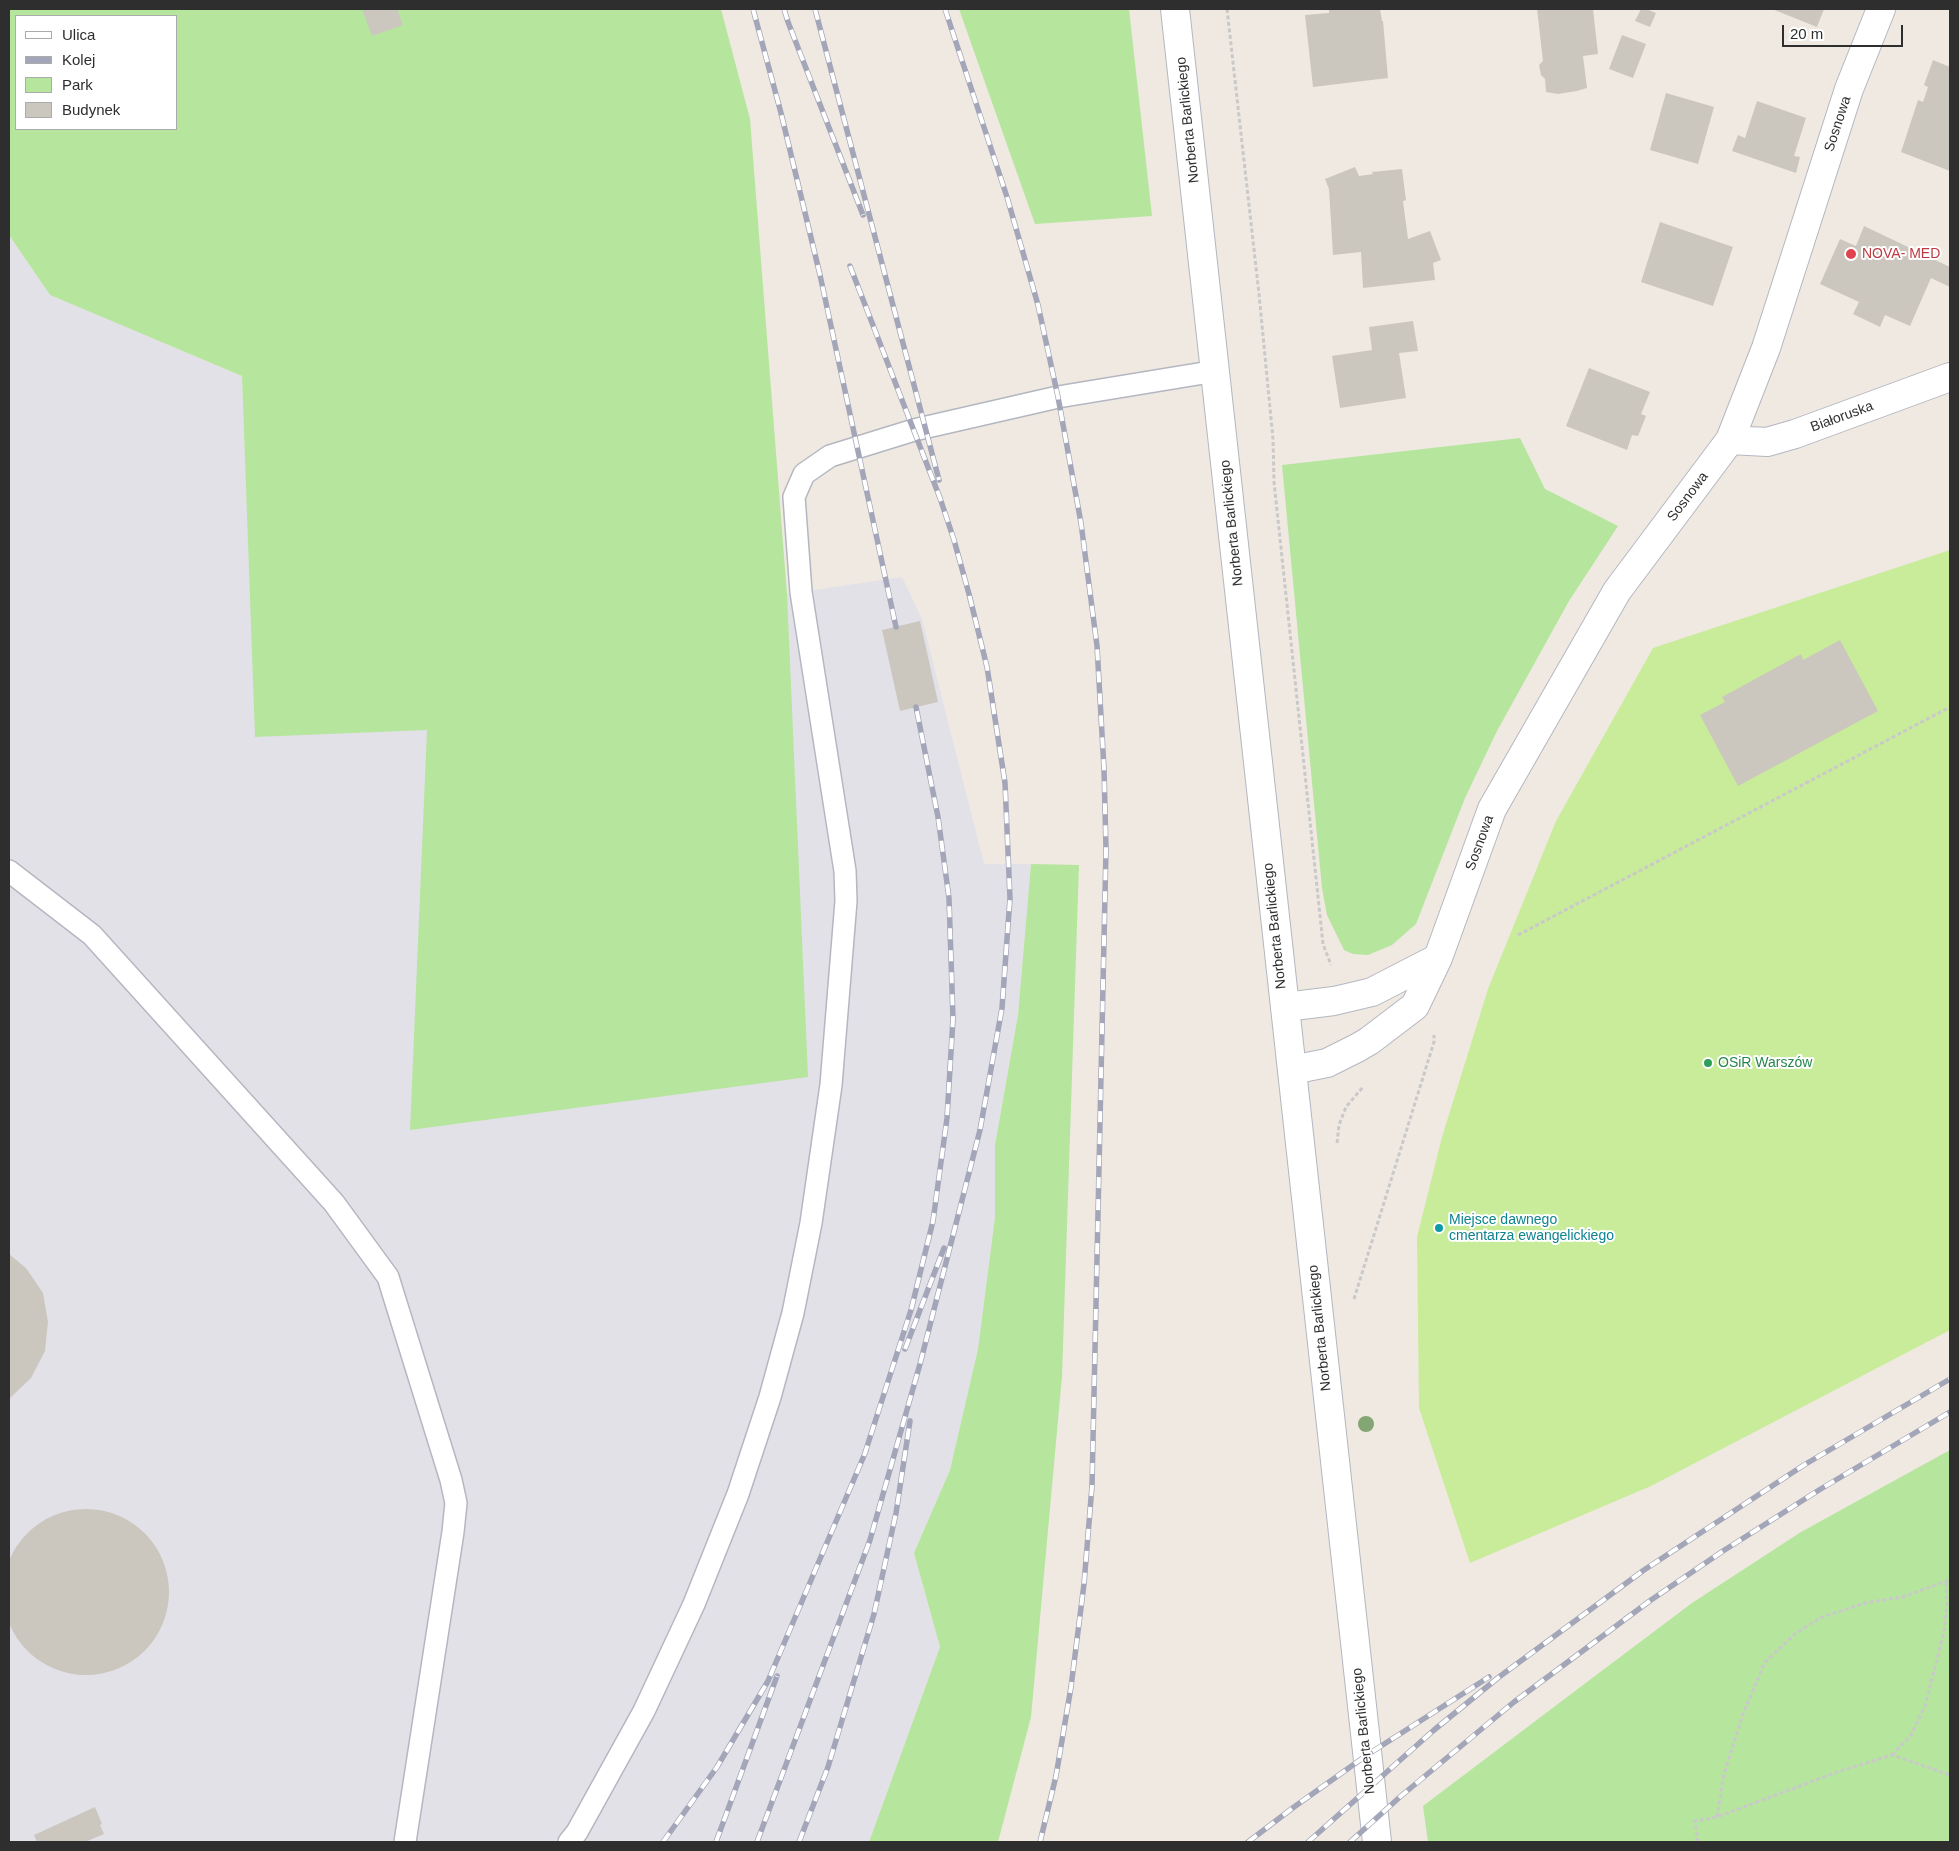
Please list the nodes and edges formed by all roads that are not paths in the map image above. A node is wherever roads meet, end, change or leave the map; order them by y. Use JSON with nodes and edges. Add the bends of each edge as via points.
{"nodes":[{"id":1,"x":1176,"y":9,"type":"edge"},
{"id":2,"x":1881,"y":9,"type":"edge"},
{"id":3,"x":1216,"y":371,"type":"junction"},
{"id":4,"x":1950,"y":377,"type":"edge"},
{"id":5,"x":1730,"y":440,"type":"junction"},
{"id":6,"x":9,"y":871,"type":"edge"},
{"id":7,"x":1438,"y":958,"type":"junction"},
{"id":8,"x":1285,"y":1007,"type":"junction"},
{"id":9,"x":1292,"y":1070,"type":"junction"},
{"id":10,"x":406,"y":1842,"type":"edge"},
{"id":11,"x":569,"y":1842,"type":"edge"},
{"id":12,"x":1377,"y":1842,"type":"edge"}],
"edges":[{"from":1,"to":3,"type":"street","name":"Norberta Barlickiego"},
{"from":2,"to":5,"type":"street","name":"Sosnowa","via":[[1849,89],[1766,348]]},
{"from":3,"to":8,"type":"street","name":"Norberta Barlickiego"},
{"from":3,"to":11,"type":"lane","via":[[1058,397],[959,418],[830,456],[804,474],[794,497],[801,592],[845,871],[846,901],[830,1085],[811,1223],[793,1313],[738,1494],[694,1604],[644,1711]]},
{"from":4,"to":5,"type":"street","name":"Białoruska","via":[[1786,437],[1768,442]]},
{"from":5,"to":7,"type":"street","name":"Sosnowa","via":[[1617,591],[1492,809]]},
{"from":6,"to":10,"type":"lane","via":[[92,935],[334,1203],[388,1277],[456,1503]]},
{"from":7,"to":8,"type":"street","via":[[1372,992]]},
{"from":7,"to":9,"type":"street","name":"Sosnowa","via":[[1415,1006],[1370,1041],[1327,1063]]},
{"from":8,"to":9,"type":"street","name":"Norberta Barlickiego"},
{"from":9,"to":12,"type":"street","name":"Norberta Barlickiego"}]}
